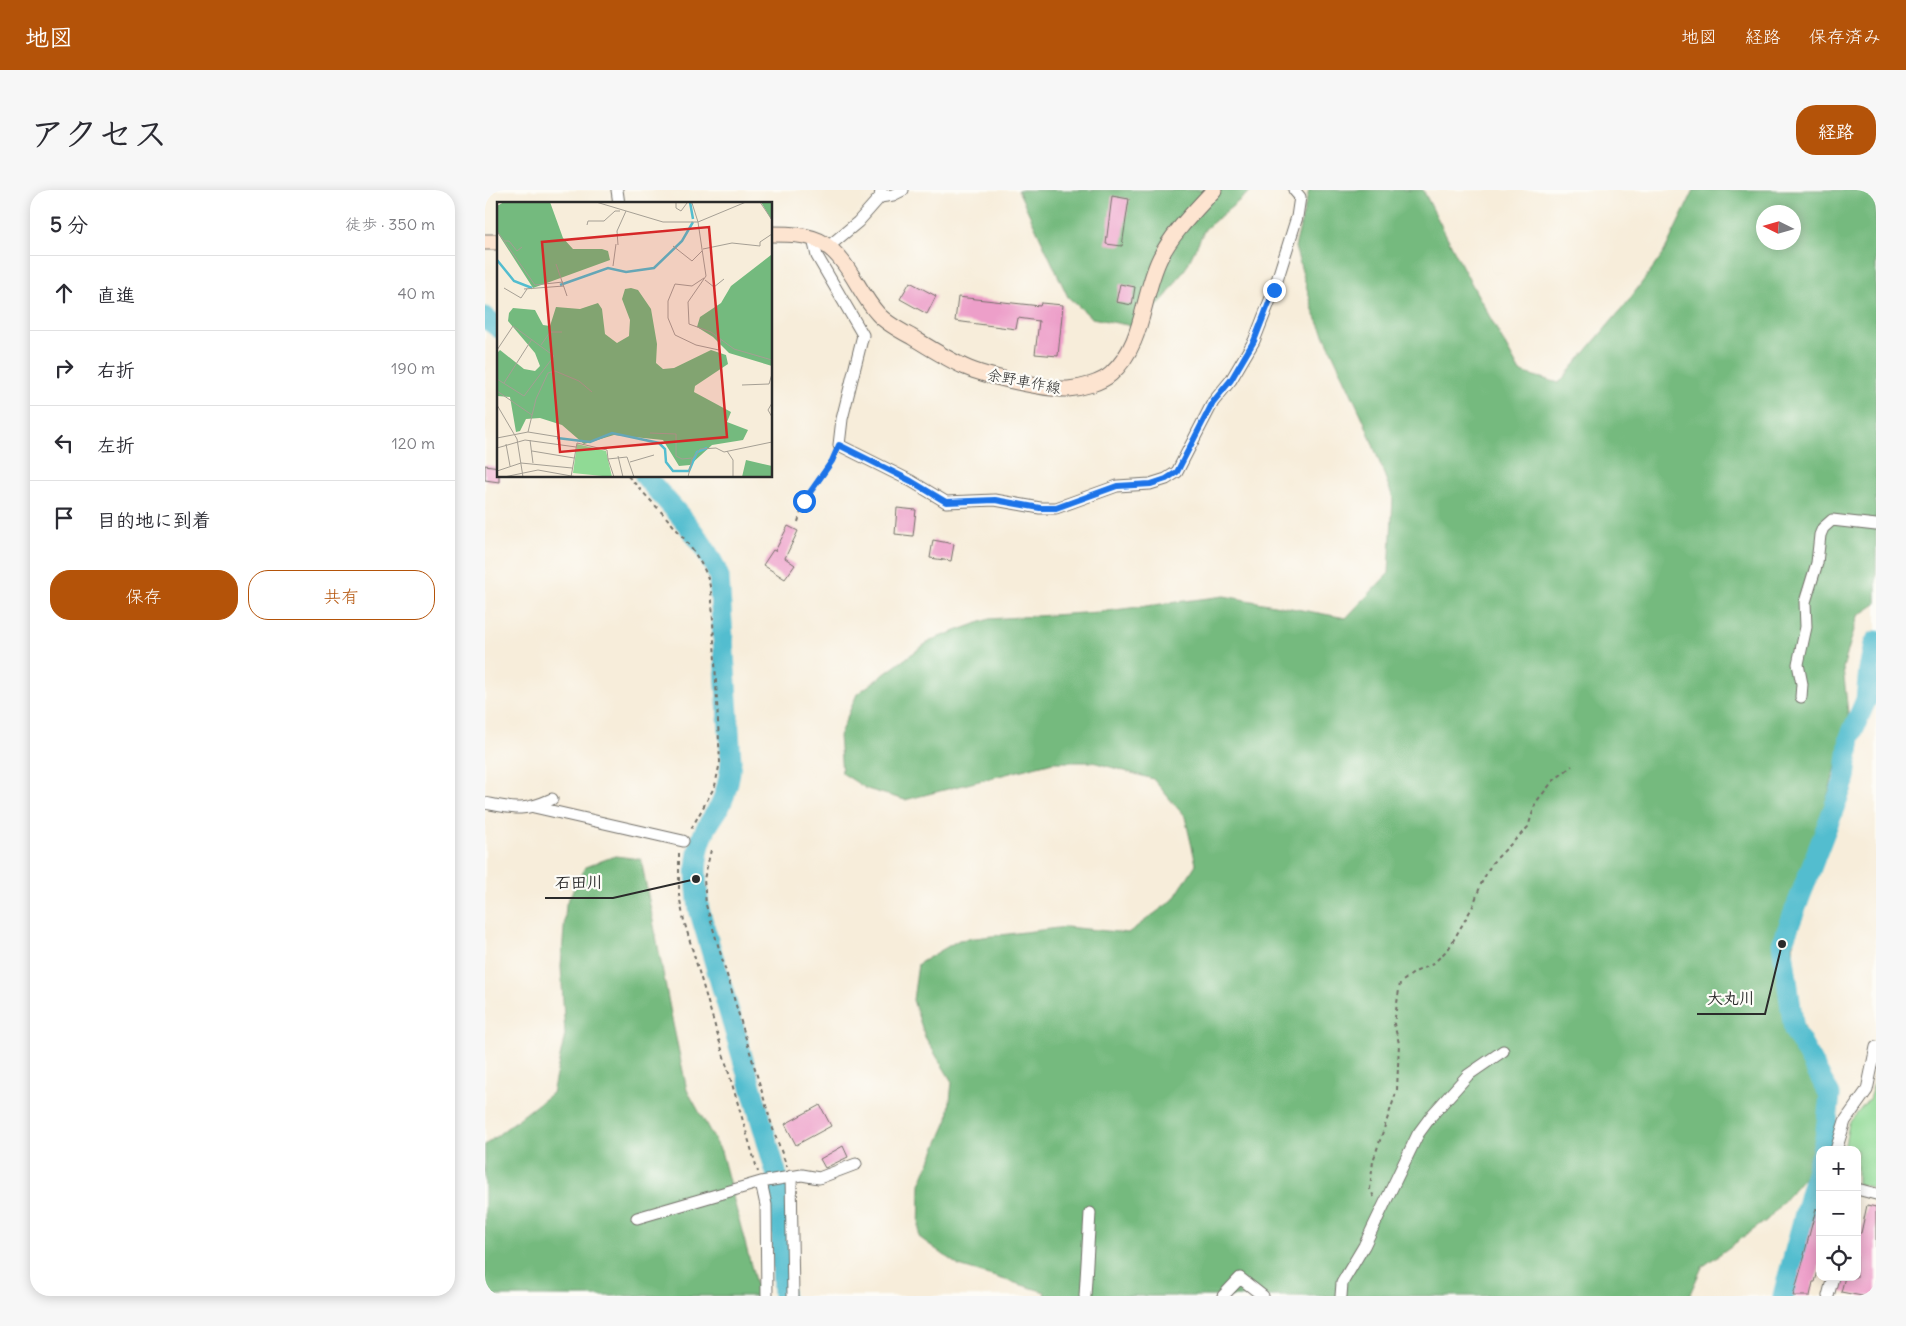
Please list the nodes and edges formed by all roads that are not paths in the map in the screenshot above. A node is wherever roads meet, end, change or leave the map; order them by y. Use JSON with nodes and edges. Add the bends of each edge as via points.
{"nodes":[{"id":1,"x":903,"y":190,"type":"edge"},
{"id":2,"x":1214,"y":190,"type":"edge"},
{"id":3,"x":1294,"y":190,"type":"edge"},
{"id":4,"x":881,"y":194,"type":"edge"},
{"id":5,"x":773,"y":234,"type":"edge"},
{"id":6,"x":813,"y":239,"type":"junction"},
{"id":7,"x":828,"y":247,"type":"junction"},
{"id":8,"x":1876,"y":525,"type":"edge"},
{"id":9,"x":1801,"y":697,"type":"dead end"},
{"id":10,"x":552,"y":799,"type":"dead end"},
{"id":11,"x":485,"y":803,"type":"edge"},
{"id":12,"x":534,"y":807,"type":"junction"},
{"id":13,"x":683,"y":841,"type":"road end"},
{"id":14,"x":1876,"y":1048,"type":"edge"},
{"id":15,"x":1503,"y":1051,"type":"dead end"},
{"id":16,"x":1838,"y":1146,"type":"edge"},
{"id":17,"x":856,"y":1164,"type":"dead end"},
{"id":18,"x":791,"y":1176,"type":"junction"},
{"id":19,"x":761,"y":1182,"type":"junction"},
{"id":20,"x":1861,"y":1190,"type":"edge"},
{"id":21,"x":1876,"y":1194,"type":"edge"},
{"id":22,"x":1090,"y":1213,"type":"dead end"},
{"id":23,"x":637,"y":1218,"type":"dead end"},
{"id":24,"x":1832,"y":1281,"type":"edge"},
{"id":25,"x":767,"y":1296,"type":"edge"},
{"id":26,"x":793,"y":1296,"type":"edge"},
{"id":27,"x":1085,"y":1296,"type":"edge"},
{"id":28,"x":1223,"y":1296,"type":"edge"},
{"id":29,"x":1263,"y":1296,"type":"edge"},
{"id":30,"x":1341,"y":1296,"type":"edge"},
{"id":31,"x":1828,"y":1296,"type":"edge"}],
"edges":[{"from":1,"to":4,"type":"street","via":[[893,195]]},
{"from":2,"to":7,"type":"main road","name":"余野車作線","via":[[1175,233],[1159,259],[1133,345],[1121,364],[1108,377],[1068,389],[965,368],[891,325],[878,314],[837,254]]},
{"from":3,"to":6,"type":"street","via":[[1300,197],[1297,217],[1254,341],[1231,380],[1213,402],[1177,472],[1151,484],[1117,486],[1056,508],[995,500],[946,502],[839,445],[842,419],[863,335],[817,256]]},
{"from":4,"to":7,"type":"street","via":[[858,222]]},
{"from":5,"to":6,"type":"main road","name":"余野車作線"},
{"from":6,"to":7,"type":"main road","name":"余野車作線"},
{"from":8,"to":9,"type":"street","via":[[1832,520],[1823,528],[1805,602],[1806,627],[1798,664]]},
{"from":10,"to":12,"type":"street"},
{"from":11,"to":12,"type":"street","via":[[520,809]]},
{"from":12,"to":13,"type":"street"},
{"from":14,"to":16,"type":"street","via":[[1867,1090],[1845,1121]]},
{"from":15,"to":30,"type":"street","via":[[1468,1076],[1418,1134],[1364,1246],[1342,1283]]},
{"from":17,"to":18,"type":"street","via":[[819,1178]]},
{"from":18,"to":19,"type":"street"},
{"from":18,"to":26,"type":"street"},
{"from":19,"to":23,"type":"street"},
{"from":19,"to":25,"type":"street","via":[[766,1204]]},
{"from":20,"to":21,"type":"street"},
{"from":22,"to":27,"type":"street"},
{"from":24,"to":31,"type":"street"},
{"from":28,"to":29,"type":"street","via":[[1240,1278]]}]}
